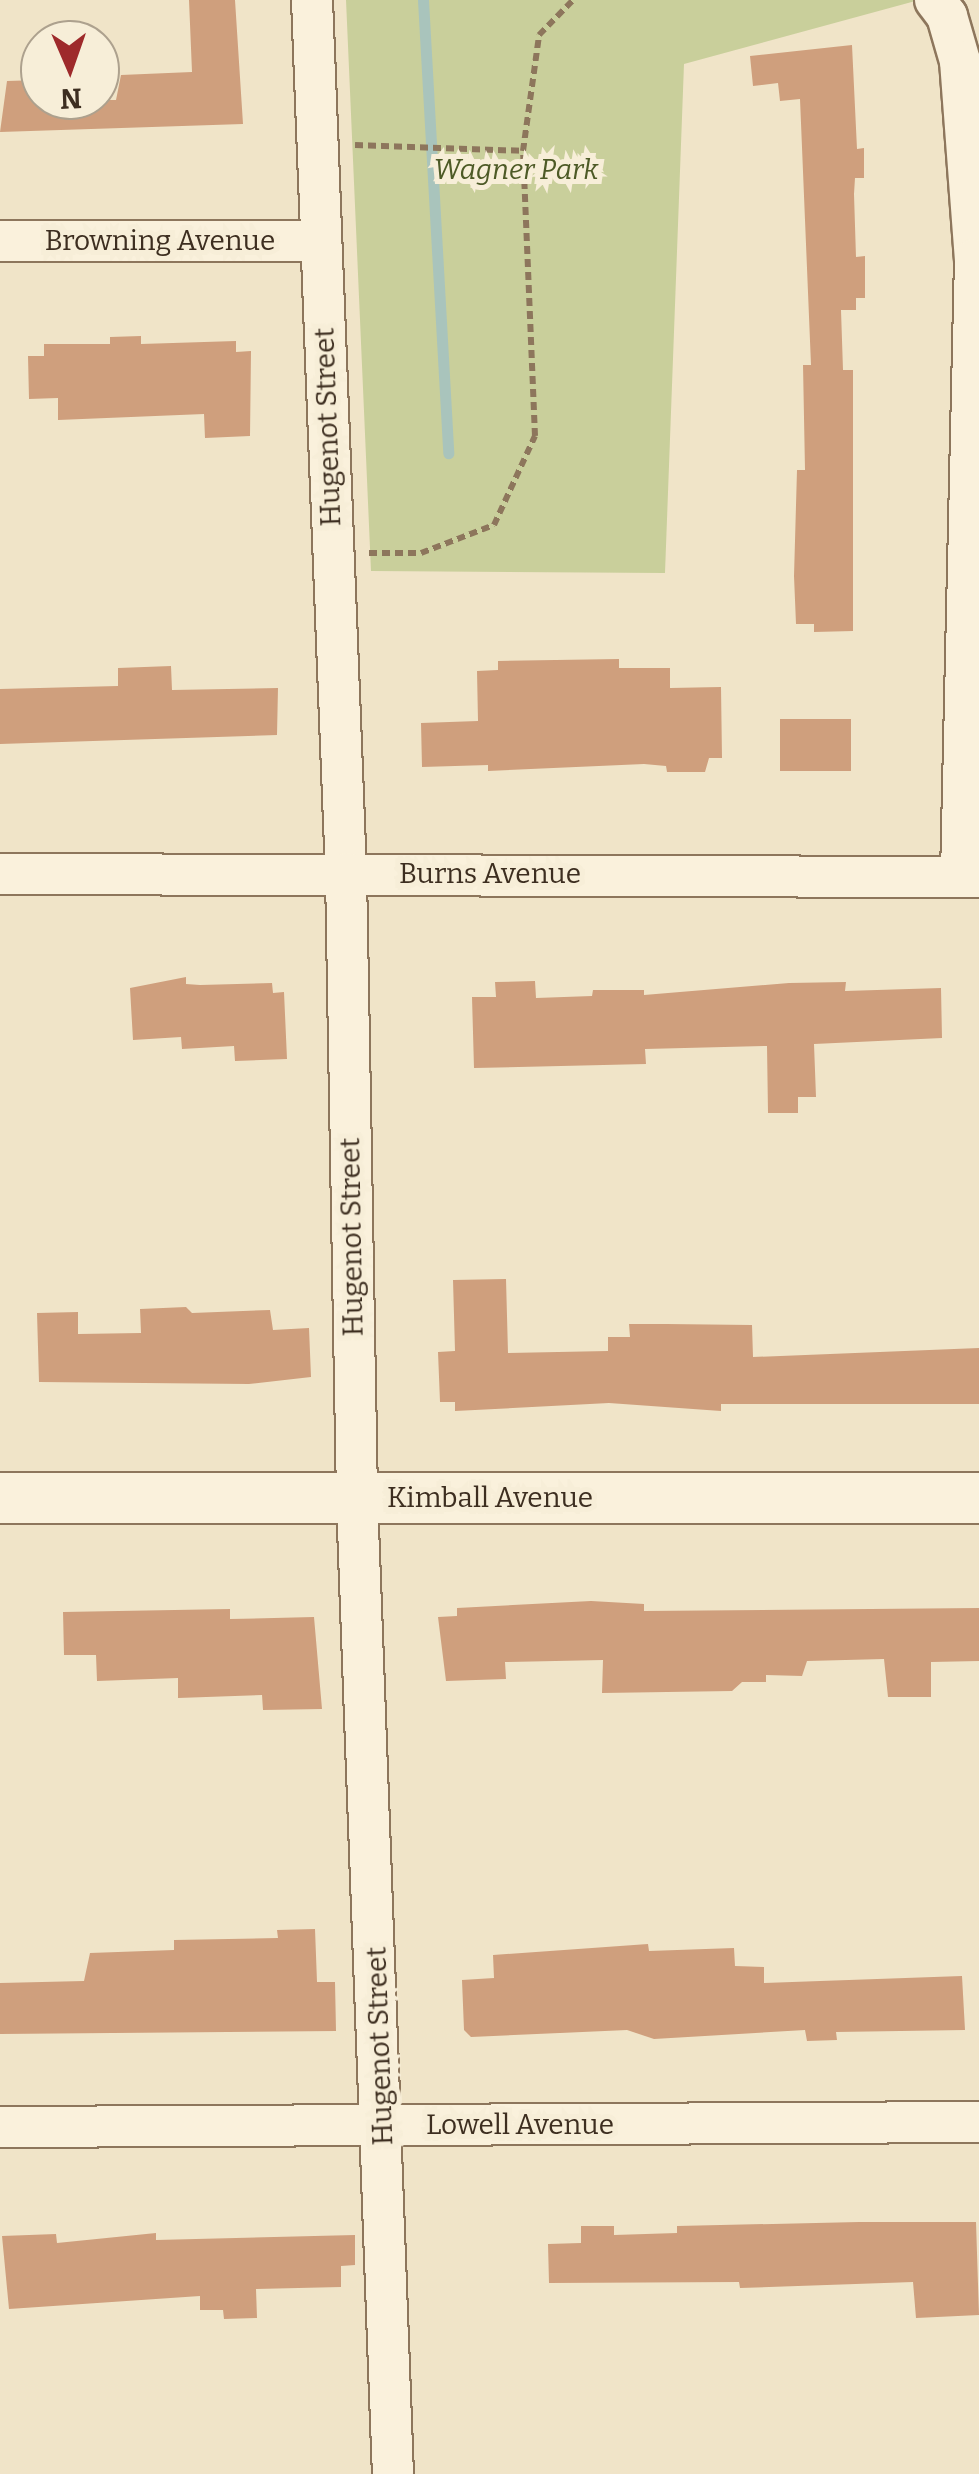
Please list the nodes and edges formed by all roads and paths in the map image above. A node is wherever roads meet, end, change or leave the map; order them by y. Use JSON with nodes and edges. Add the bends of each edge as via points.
{"nodes":[{"id":1,"x":312,"y":0,"type":"edge"},
{"id":2,"x":573,"y":0,"type":"edge"},
{"id":3,"x":934,"y":0,"type":"edge"},
{"id":4,"x":317,"y":143,"type":"junction"},
{"id":5,"x":523,"y":151,"type":"junction"},
{"id":6,"x":0,"y":241,"type":"edge"},
{"id":7,"x":320,"y":242,"type":"junction"},
{"id":8,"x":977,"y":259,"type":"edge"},
{"id":9,"x":333,"y":552,"type":"junction"},
{"id":10,"x":346,"y":873,"type":"junction"},
{"id":11,"x":0,"y":874,"type":"edge"},
{"id":12,"x":970,"y":877,"type":"edge"},
{"id":13,"x":0,"y":1498,"type":"edge"},
{"id":14,"x":357,"y":1498,"type":"junction"},
{"id":15,"x":979,"y":1498,"type":"edge"},
{"id":16,"x":979,"y":2122,"type":"edge"},
{"id":17,"x":384,"y":2126,"type":"junction"},
{"id":18,"x":0,"y":2127,"type":"edge"},
{"id":19,"x":393,"y":2474,"type":"edge"}],
"edges":[{"from":1,"to":4,"type":"street","name":"Hugenot Street"},
{"from":2,"to":5,"type":"path","via":[[539,35]]},
{"from":3,"to":8,"type":"street","via":[[947,16],[960,61]]},
{"from":4,"to":5,"type":"path"},
{"from":4,"to":7,"type":"street","name":"Hugenot Street"},
{"from":5,"to":9,"type":"path","via":[[535,436],[494,525],[420,553]]},
{"from":6,"to":7,"type":"street","name":"Browning Avenue"},
{"from":7,"to":9,"type":"street","name":"Hugenot Street"},
{"from":8,"to":12,"type":"street"},
{"from":9,"to":10,"type":"street","name":"Hugenot Street"},
{"from":10,"to":11,"type":"street","name":"Burns Avenue"},
{"from":10,"to":12,"type":"street","name":"Burns Avenue"},
{"from":10,"to":14,"type":"street","name":"Hugenot Street"},
{"from":13,"to":14,"type":"street","name":"Kimball Avenue"},
{"from":14,"to":15,"type":"street","name":"Kimball Avenue"},
{"from":14,"to":17,"type":"street","name":"Hugenot Street"},
{"from":16,"to":17,"type":"street","name":"Lowell Avenue"},
{"from":17,"to":18,"type":"street","name":"Lowell Avenue"},
{"from":17,"to":19,"type":"street","name":"Hugenot Street"}]}
